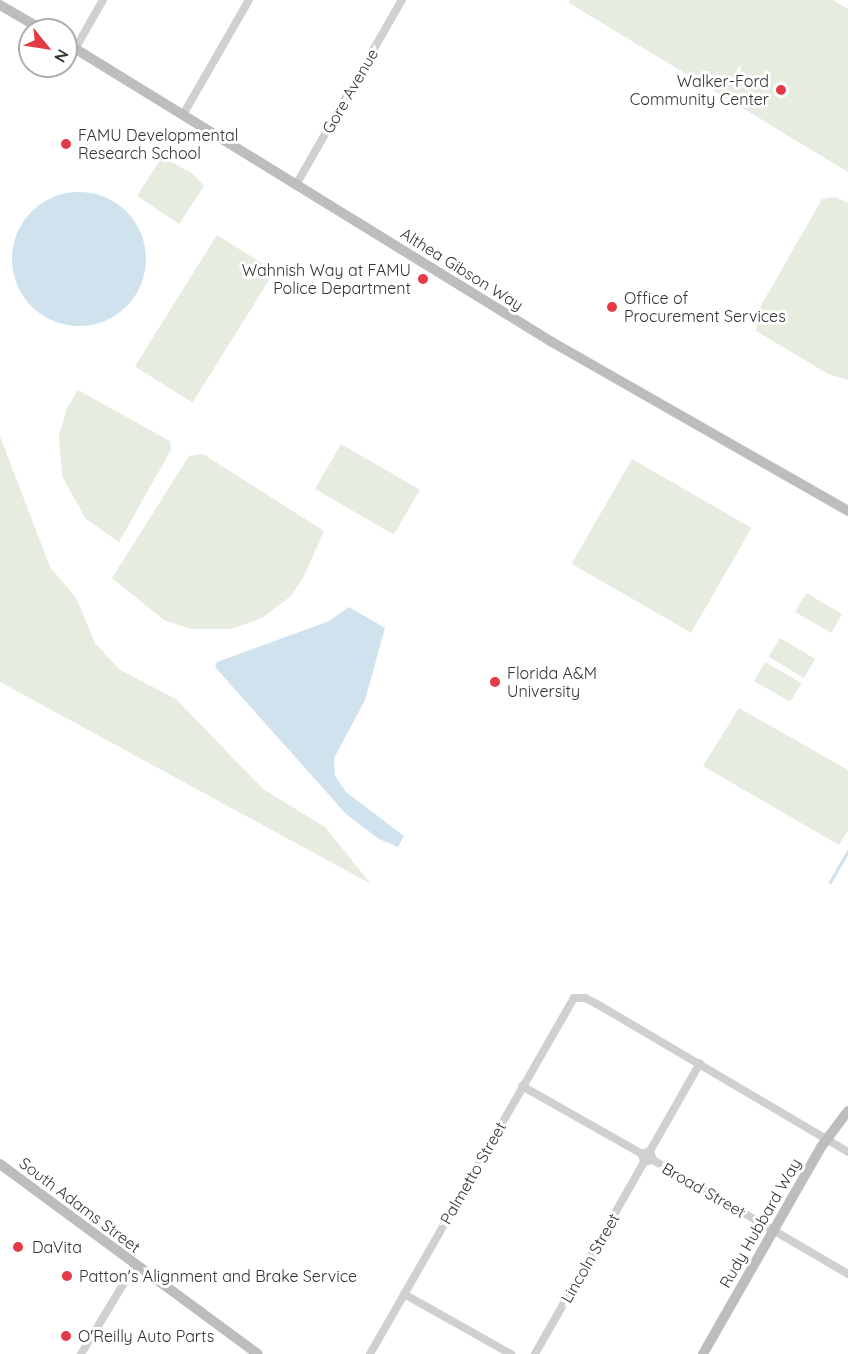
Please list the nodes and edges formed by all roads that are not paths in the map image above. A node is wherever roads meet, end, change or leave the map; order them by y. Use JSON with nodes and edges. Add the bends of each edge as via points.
{"nodes":[{"id":1,"x":103,"y":0,"type":"edge"},
{"id":2,"x":249,"y":0,"type":"edge"},
{"id":3,"x":402,"y":0,"type":"edge"},
{"id":4,"x":0,"y":5,"type":"edge"},
{"id":5,"x":22,"y":18,"type":"edge"},
{"id":6,"x":78,"y":35,"type":"edge"},
{"id":7,"x":78,"y":51,"type":"edge"},
{"id":8,"x":184,"y":113,"type":"junction"},
{"id":9,"x":297,"y":183,"type":"junction"},
{"id":10,"x":847,"y":509,"type":"edge"},
{"id":11,"x":700,"y":1063,"type":"junction"},
{"id":12,"x":522,"y":1086,"type":"junction"},
{"id":13,"x":848,"y":1111,"type":"edge"},
{"id":14,"x":829,"y":1138,"type":"junction"},
{"id":15,"x":848,"y":1152,"type":"edge"},
{"id":16,"x":647,"y":1157,"type":"junction"},
{"id":17,"x":0,"y":1164,"type":"edge"},
{"id":18,"x":773,"y":1231,"type":"junction"},
{"id":19,"x":135,"y":1265,"type":"junction"},
{"id":20,"x":848,"y":1274,"type":"edge"},
{"id":21,"x":404,"y":1294,"type":"junction"},
{"id":22,"x":81,"y":1354,"type":"edge"},
{"id":23,"x":258,"y":1354,"type":"edge"},
{"id":24,"x":370,"y":1354,"type":"edge"},
{"id":25,"x":511,"y":1354,"type":"edge"},
{"id":26,"x":535,"y":1354,"type":"edge"},
{"id":27,"x":703,"y":1354,"type":"edge"}],
"edges":[{"from":1,"to":6,"type":"street"},
{"from":2,"to":8,"type":"street"},
{"from":3,"to":9,"type":"street","name":"Gore Avenue"},
{"from":4,"to":5,"type":"street"},
{"from":7,"to":8,"type":"street","name":"Althea Gibson Way"},
{"from":8,"to":9,"type":"street","name":"Althea Gibson Way"},
{"from":9,"to":10,"type":"street","name":"Althea Gibson Way","via":[[546,338]]},
{"from":11,"to":12,"type":"street","name":"Palmetto Street","via":[[581,997],[569,1006]]},
{"from":11,"to":14,"type":"street"},
{"from":11,"to":16,"type":"street","name":"Lincoln Street"},
{"from":12,"to":16,"type":"street","name":"Broad Street"},
{"from":12,"to":21,"type":"street","name":"Palmetto Street"},
{"from":13,"to":14,"type":"street","name":"Rudy Hubbard Way"},
{"from":14,"to":15,"type":"street"},
{"from":14,"to":18,"type":"street","name":"Rudy Hubbard Way"},
{"from":16,"to":18,"type":"street","name":"Broad Street"},
{"from":16,"to":26,"type":"street","name":"Lincoln Street"},
{"from":17,"to":19,"type":"street","name":"South Adams Street"},
{"from":18,"to":20,"type":"street","name":"Broad Street"},
{"from":18,"to":27,"type":"street","name":"Rudy Hubbard Way"},
{"from":19,"to":22,"type":"street"},
{"from":19,"to":23,"type":"street","name":"South Adams Street"},
{"from":21,"to":24,"type":"street","name":"Palmetto Street"},
{"from":21,"to":25,"type":"street"}]}
